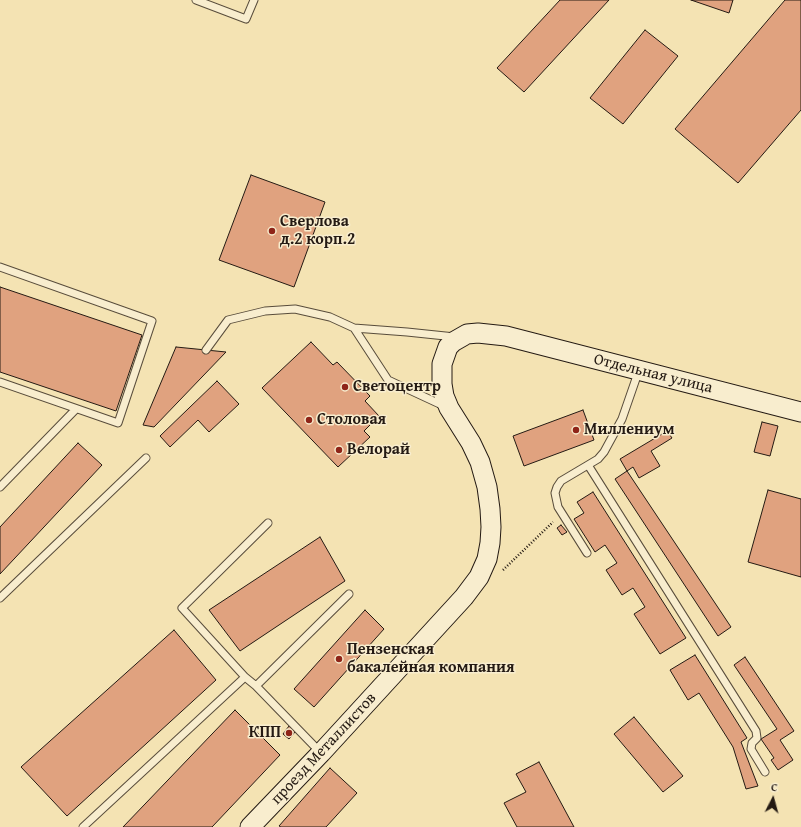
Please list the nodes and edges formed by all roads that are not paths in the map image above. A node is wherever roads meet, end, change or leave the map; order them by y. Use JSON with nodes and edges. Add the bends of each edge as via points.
{"nodes":[{"id":1,"x":196,"y":0,"type":"edge"},
{"id":2,"x":254,"y":0,"type":"edge"},
{"id":3,"x":0,"y":267,"type":"edge"},
{"id":4,"x":354,"y":328,"type":"junction"},
{"id":5,"x":460,"y":337,"type":"junction"},
{"id":6,"x":206,"y":350,"type":"dead end"},
{"id":7,"x":639,"y":370,"type":"junction"},
{"id":8,"x":0,"y":382,"type":"edge"},
{"id":9,"x":449,"y":408,"type":"junction"},
{"id":10,"x":76,"y":409,"type":"junction"},
{"id":11,"x":801,"y":412,"type":"edge"},
{"id":12,"x":146,"y":458,"type":"dead end"},
{"id":13,"x":588,"y":465,"type":"junction"},
{"id":14,"x":0,"y":487,"type":"edge"},
{"id":15,"x":268,"y":523,"type":"dead end"},
{"id":16,"x":586,"y":553,"type":"dead end"},
{"id":17,"x":349,"y":594,"type":"dead end"},
{"id":18,"x":0,"y":598,"type":"edge"},
{"id":19,"x":245,"y":677,"type":"junction"},
{"id":20,"x":256,"y":686,"type":"junction"},
{"id":21,"x":321,"y":753,"type":"junction"},
{"id":22,"x":765,"y":772,"type":"dead end"},
{"id":23,"x":83,"y":827,"type":"edge"},
{"id":24,"x":250,"y":827,"type":"edge"}],
"edges":[{"from":1,"to":2,"type":"lane","via":[[246,19]]},
{"from":3,"to":10,"type":"lane","via":[[152,321],[118,423]]},
{"from":4,"to":5,"type":"lane"},
{"from":4,"to":6,"type":"lane","via":[[330,317],[295,309],[264,311],[228,320]]},
{"from":4,"to":9,"type":"lane","via":[[388,380]]},
{"from":5,"to":7,"type":"street","name":"Отдельная улица","via":[[478,333],[506,336]]},
{"from":5,"to":9,"type":"street","name":"проезд Металлистов","via":[[448,347],[442,364],[442,384]]},
{"from":7,"to":11,"type":"street","name":"Отдельная улица"},
{"from":7,"to":13,"type":"lane","via":[[622,419],[611,441],[598,459]]},
{"from":8,"to":10,"type":"lane"},
{"from":9,"to":21,"type":"street","name":"проезд Металлистов","via":[[471,443],[487,487],[491,527],[487,559],[479,577],[464,597]]},
{"from":10,"to":14,"type":"lane"},
{"from":12,"to":18,"type":"lane"},
{"from":13,"to":16,"type":"lane","via":[[561,481],[555,493],[561,513]]},
{"from":13,"to":22,"type":"lane","via":[[756,731],[757,738],[751,749]]},
{"from":15,"to":19,"type":"lane","via":[[182,608]]},
{"from":17,"to":20,"type":"lane"},
{"from":19,"to":20,"type":"lane"},
{"from":19,"to":23,"type":"lane"},
{"from":20,"to":21,"type":"lane"},
{"from":21,"to":24,"type":"street","name":"проезд Металлистов"}]}
